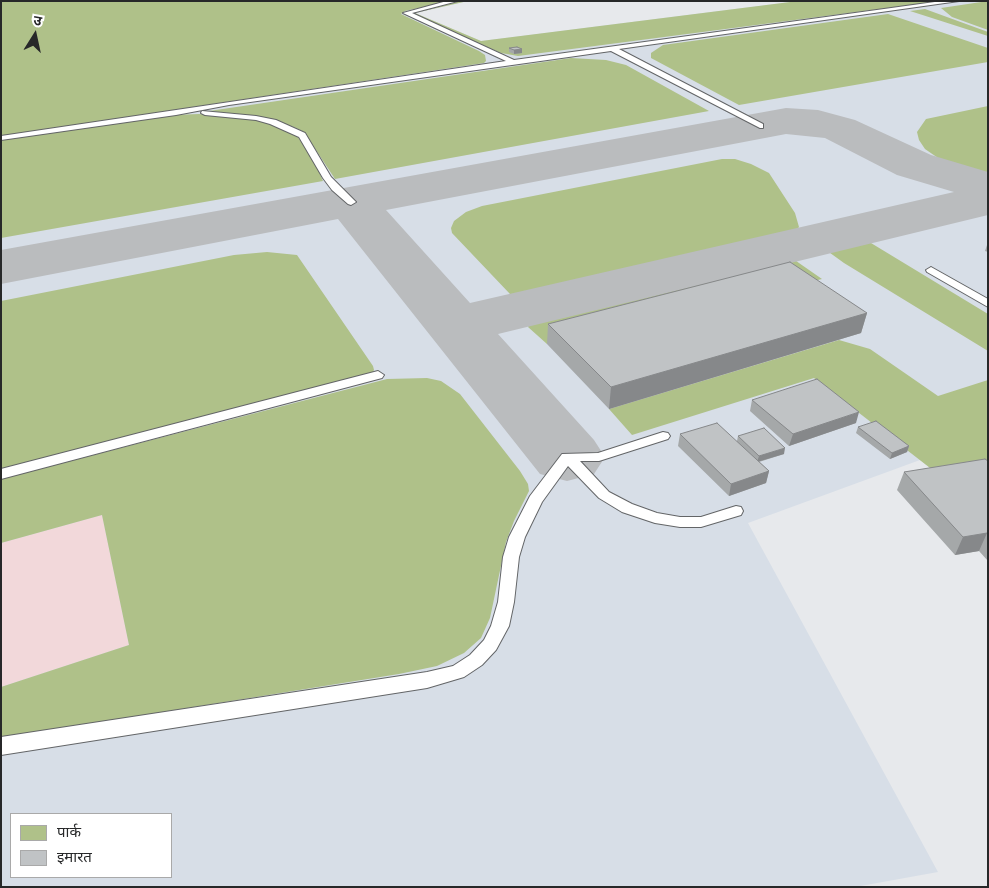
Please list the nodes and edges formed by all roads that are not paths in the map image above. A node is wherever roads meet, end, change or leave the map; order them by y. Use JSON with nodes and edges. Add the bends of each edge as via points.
{"nodes":[{"id":1,"x":455,"y":1,"type":"edge"},
{"id":2,"x":956,"y":1,"type":"edge"},
{"id":3,"x":611,"y":48,"type":"junction"},
{"id":4,"x":514,"y":62,"type":"junction"},
{"id":5,"x":168,"y":114,"type":"junction"},
{"id":6,"x":760,"y":126,"type":"dead end"},
{"id":7,"x":1,"y":138,"type":"edge"},
{"id":8,"x":351,"y":202,"type":"dead end"},
{"id":9,"x":932,"y":270,"type":"dead end"},
{"id":10,"x":988,"y":304,"type":"edge"},
{"id":11,"x":378,"y":375,"type":"dead end"},
{"id":12,"x":663,"y":436,"type":"dead end"},
{"id":13,"x":567,"y":458,"type":"junction"},
{"id":14,"x":1,"y":474,"type":"edge"},
{"id":15,"x":736,"y":510,"type":"dead end"},
{"id":16,"x":1,"y":746,"type":"edge"}],
"edges":[{"from":1,"to":4,"type":"lane","via":[[406,13]]},
{"from":2,"to":3,"type":"lane"},
{"from":3,"to":4,"type":"lane"},
{"from":3,"to":6,"type":"lane"},
{"from":4,"to":5,"type":"lane"},
{"from":5,"to":7,"type":"lane"},
{"from":5,"to":8,"type":"lane","via":[[232,115],[285,126],[302,135],[327,178]]},
{"from":9,"to":10,"type":"lane"},
{"from":11,"to":14,"type":"lane"},
{"from":12,"to":13,"type":"lane","via":[[599,457]]},
{"from":13,"to":15,"type":"lane","via":[[611,500],[655,518],[701,522]]},
{"from":13,"to":16,"type":"lane","via":[[536,500],[517,537],[500,626],[490,645],[458,672],[427,680]]}]}
